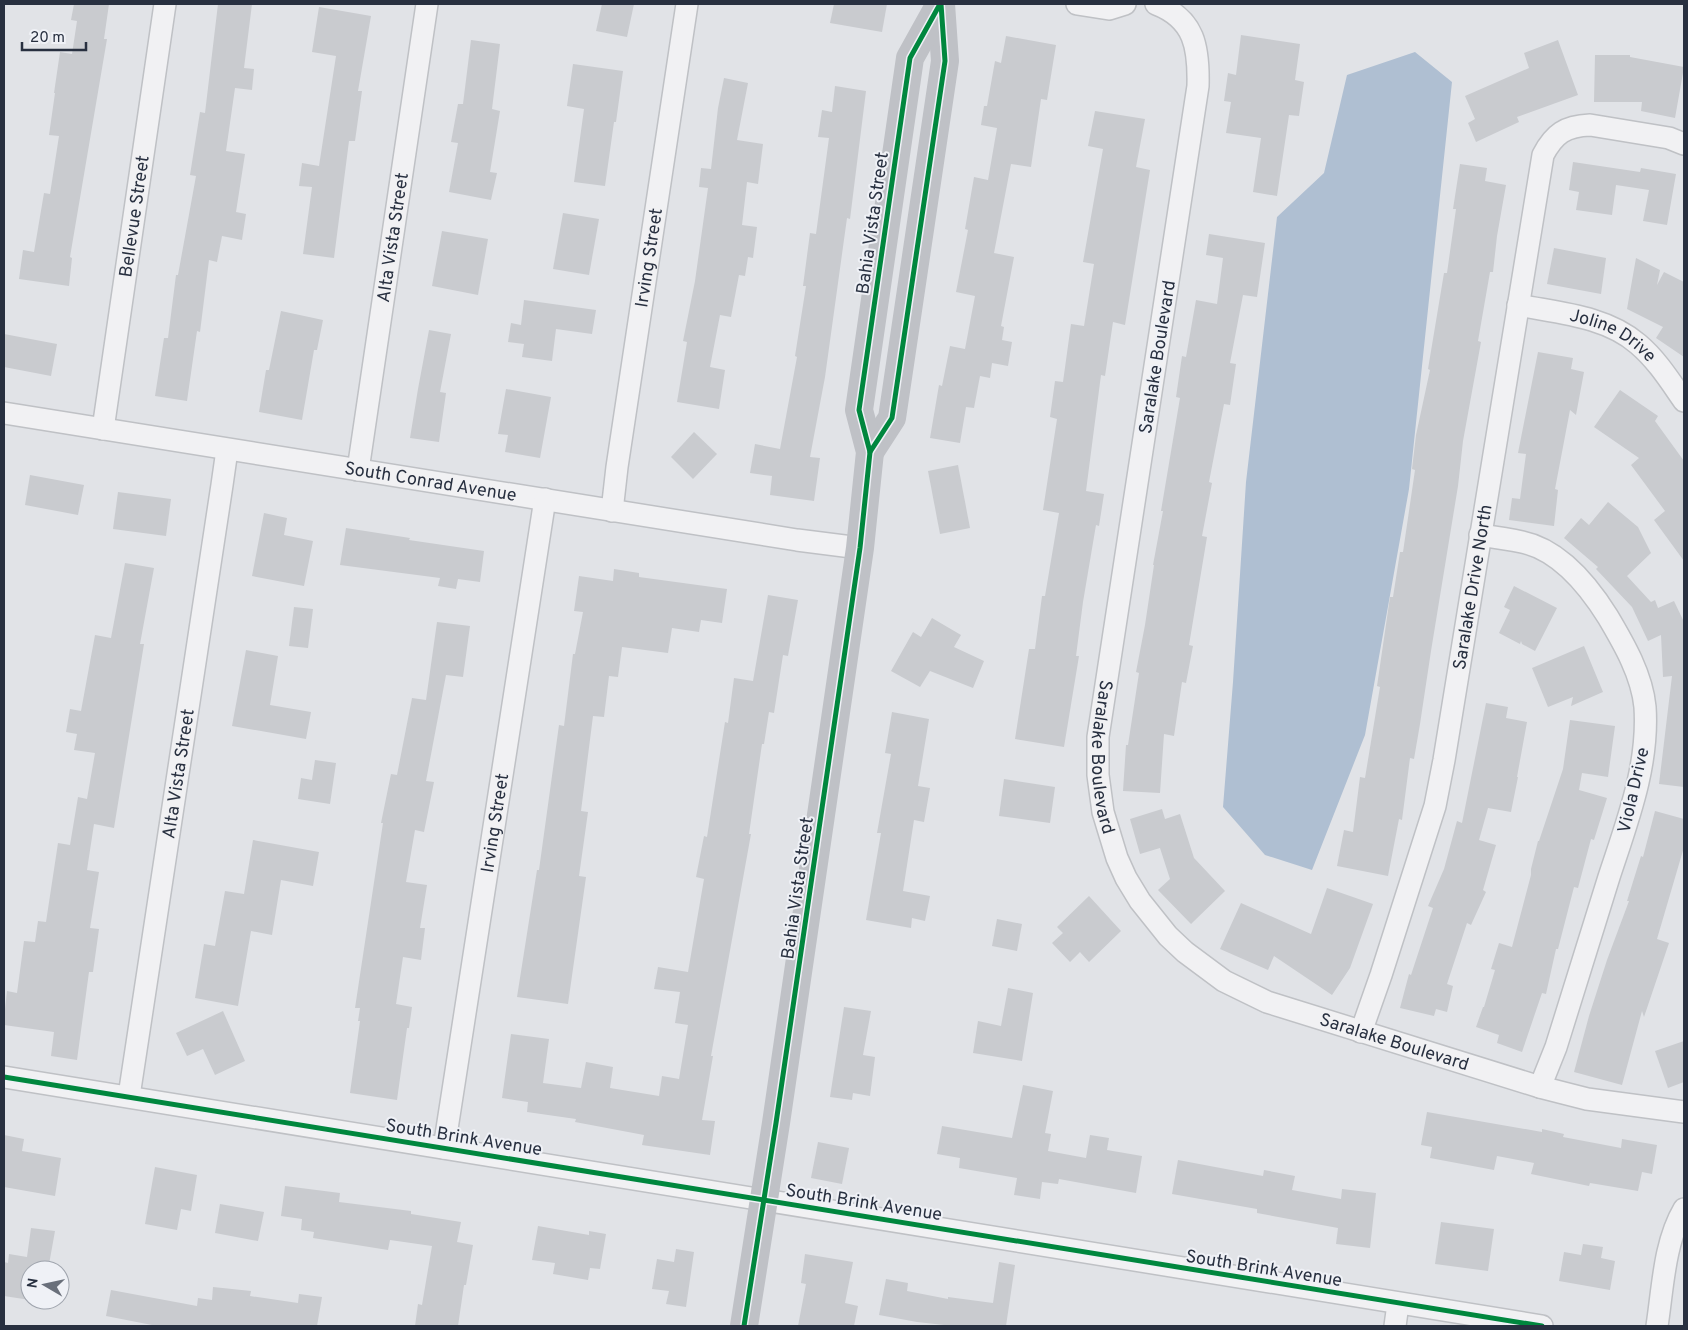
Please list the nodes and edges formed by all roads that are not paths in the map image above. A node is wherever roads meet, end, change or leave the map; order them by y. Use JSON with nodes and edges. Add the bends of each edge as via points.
{"nodes":[{"id":1,"x":165,"y":4,"type":"edge"},
{"id":2,"x":427,"y":4,"type":"edge"},
{"id":3,"x":687,"y":4,"type":"edge"},
{"id":4,"x":940,"y":4,"type":"edge"},
{"id":5,"x":1077,"y":4,"type":"edge"},
{"id":6,"x":1125,"y":4,"type":"edge"},
{"id":7,"x":1156,"y":4,"type":"edge"},
{"id":8,"x":1684,"y":144,"type":"edge"},
{"id":9,"x":1518,"y":304,"type":"junction"},
{"id":10,"x":1684,"y":401,"type":"edge"},
{"id":11,"x":4,"y":413,"type":"edge"},
{"id":12,"x":103,"y":429,"type":"junction"},
{"id":13,"x":227,"y":450,"type":"junction"},
{"id":14,"x":358,"y":470,"type":"junction"},
{"id":15,"x":545,"y":499,"type":"junction"},
{"id":16,"x":612,"y":511,"type":"junction"},
{"id":17,"x":1480,"y":535,"type":"junction"},
{"id":18,"x":860,"y":548,"type":"junction"},
{"id":19,"x":1361,"y":1032,"type":"junction"},
{"id":20,"x":4,"y":1077,"type":"edge"},
{"id":21,"x":1540,"y":1086,"type":"junction"},
{"id":22,"x":129,"y":1096,"type":"junction"},
{"id":23,"x":1684,"y":1112,"type":"edge"},
{"id":24,"x":444,"y":1148,"type":"junction"},
{"id":25,"x":764,"y":1200,"type":"junction"},
{"id":26,"x":1684,"y":1209,"type":"edge"},
{"id":27,"x":1398,"y":1304,"type":"junction"},
{"id":28,"x":744,"y":1326,"type":"edge"},
{"id":29,"x":1395,"y":1326,"type":"edge"},
{"id":30,"x":1542,"y":1326,"type":"edge"},
{"id":31,"x":1657,"y":1326,"type":"edge"}],
"edges":[{"from":1,"to":12,"type":"street","name":"Bellevue Street"},
{"from":2,"to":14,"type":"street","name":"Alta Vista Street"},
{"from":3,"to":16,"type":"street","name":"Irving Street"},
{"from":4,"to":18,"type":"street","name":"Bahia Vista Street","via":[[945,60],[892,418],[870,452]]},
{"from":5,"to":6,"type":"street","via":[[1109,9]]},
{"from":7,"to":19,"type":"street","name":"Saralake Boulevard","via":[[1180,18],[1190,30],[1199,63],[1198,86],[1098,737],[1098,775],[1103,812],[1117,858],[1131,885],[1153,919],[1184,952],[1243,992]]},
{"from":8,"to":9,"type":"street","name":"Saralake Drive North","via":[[1669,138],[1590,126],[1568,128],[1555,136],[1543,155]]},
{"from":9,"to":10,"type":"street","name":"Joline Drive","via":[[1583,318],[1616,329],[1653,358]]},
{"from":9,"to":17,"type":"street","name":"Saralake Drive North"},
{"from":11,"to":12,"type":"street","name":"South Conrad Avenue"},
{"from":12,"to":13,"type":"street","name":"South Conrad Avenue"},
{"from":13,"to":14,"type":"street","name":"South Conrad Avenue"},
{"from":13,"to":22,"type":"street","name":"Alta Vista Street"},
{"from":14,"to":15,"type":"street","name":"South Conrad Avenue"},
{"from":15,"to":16,"type":"street","name":"South Conrad Avenue"},
{"from":15,"to":24,"type":"street","name":"Irving Street"},
{"from":16,"to":18,"type":"street","name":"South Conrad Avenue"},
{"from":17,"to":19,"type":"street","name":"Saralake Drive North","via":[[1435,806]]},
{"from":17,"to":21,"type":"street","name":"Viola Drive","via":[[1533,545],[1566,565],[1600,604],[1620,638],[1638,678],[1645,707],[1644,751],[1635,796],[1556,1047]]},
{"from":18,"to":25,"type":"street","name":"Bahia Vista Street"},
{"from":19,"to":21,"type":"street","name":"Saralake Boulevard"},
{"from":20,"to":22,"type":"street","name":"South Brink Avenue"},
{"from":21,"to":23,"type":"street","name":"Saralake Boulevard","via":[[1587,1099]]},
{"from":22,"to":24,"type":"street","name":"South Brink Avenue"},
{"from":24,"to":25,"type":"street","name":"South Brink Avenue"},
{"from":25,"to":27,"type":"street","name":"South Brink Avenue"},
{"from":25,"to":28,"type":"street","name":"Bahia Vista Street"},
{"from":26,"to":31,"type":"street","via":[[1675,1224],[1669,1250]]},
{"from":27,"to":29,"type":"street"},
{"from":27,"to":30,"type":"street","name":"South Brink Avenue"}]}
